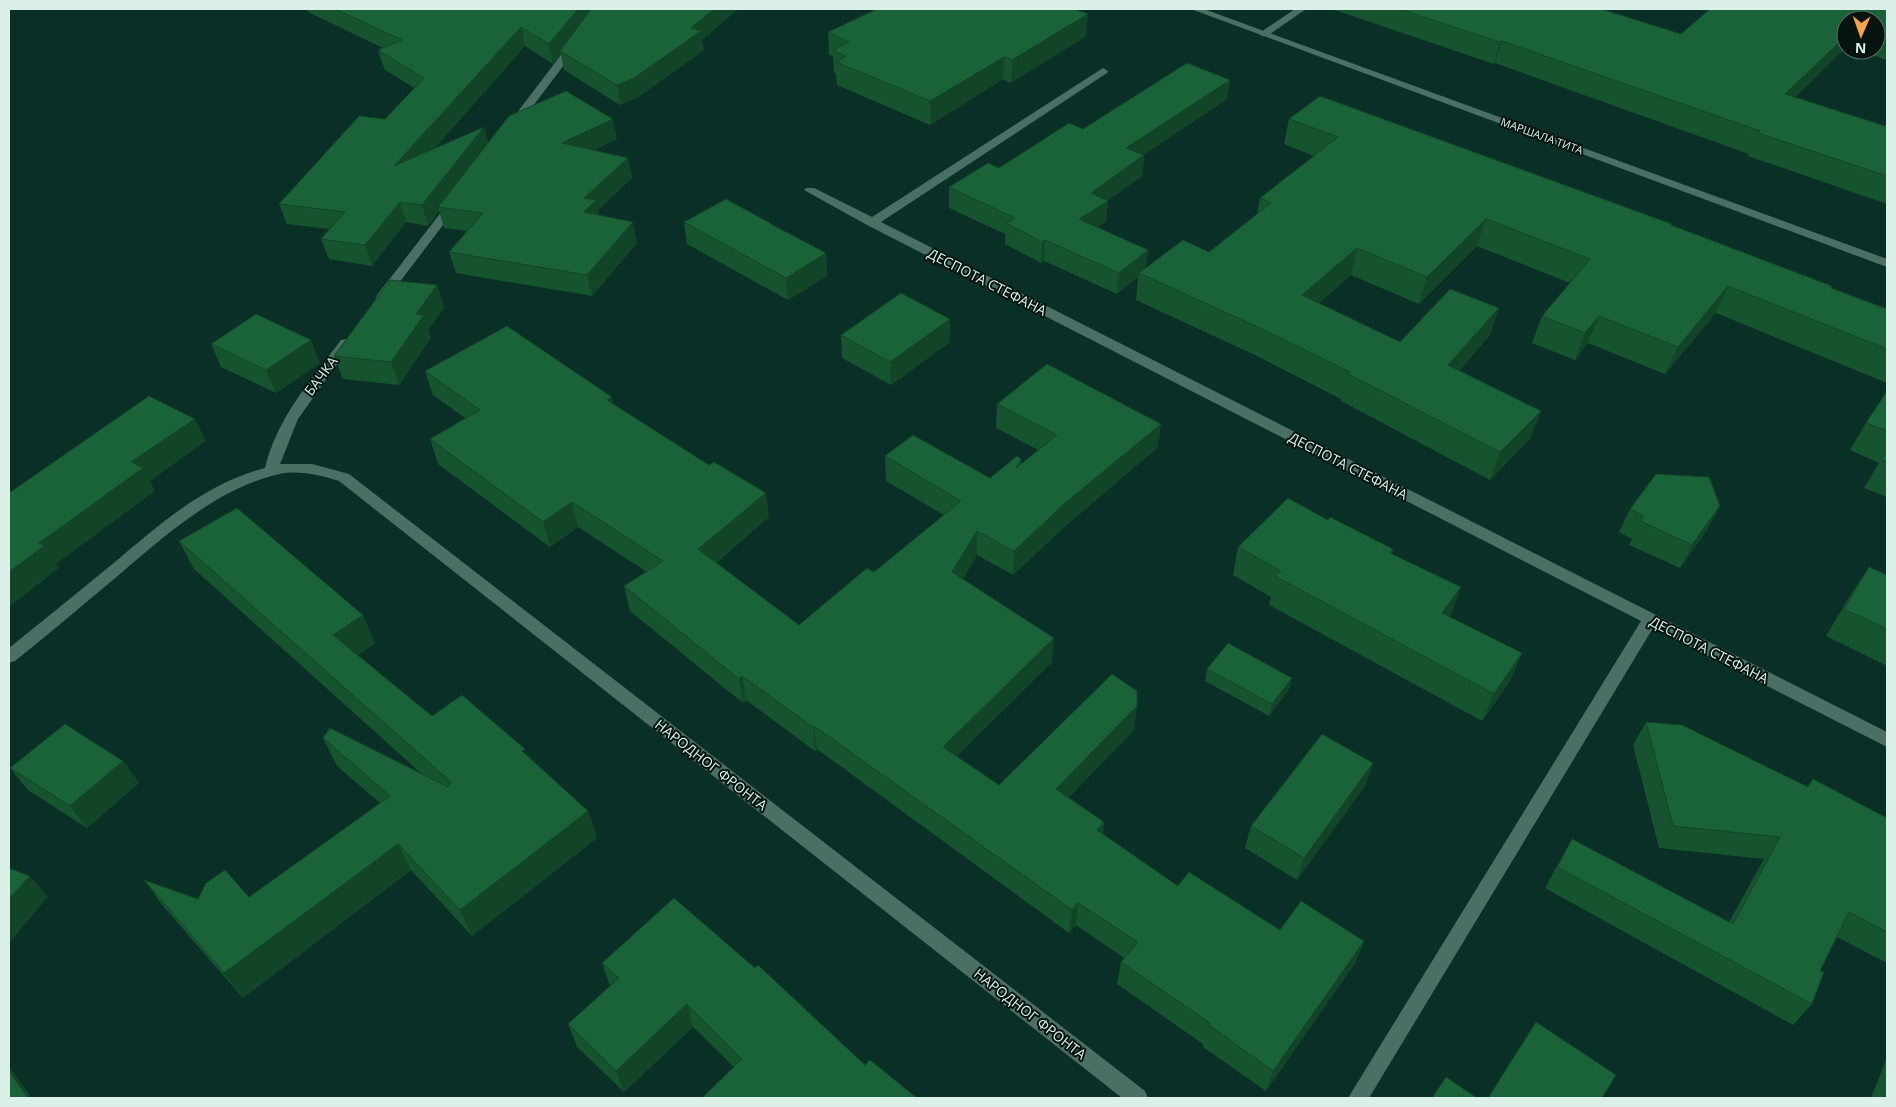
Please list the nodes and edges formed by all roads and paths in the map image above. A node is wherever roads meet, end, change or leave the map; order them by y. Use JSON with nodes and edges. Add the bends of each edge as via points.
{"nodes":[{"id":1,"x":1196,"y":9,"type":"edge"},
{"id":2,"x":1301,"y":9,"type":"edge"},
{"id":3,"x":585,"y":32,"type":"edge"},
{"id":4,"x":1264,"y":34,"type":"junction"},
{"id":5,"x":1103,"y":71,"type":"dead end"},
{"id":6,"x":507,"y":134,"type":"edge"},
{"id":7,"x":810,"y":190,"type":"dead end"},
{"id":8,"x":459,"y":196,"type":"edge"},
{"id":9,"x":870,"y":223,"type":"junction"},
{"id":10,"x":1887,"y":262,"type":"edge"},
{"id":11,"x":376,"y":304,"type":"edge"},
{"id":12,"x":353,"y":334,"type":"edge"},
{"id":13,"x":271,"y":472,"type":"junction"},
{"id":14,"x":1650,"y":619,"type":"junction"},
{"id":15,"x":9,"y":658,"type":"edge"},
{"id":16,"x":1887,"y":740,"type":"edge"},
{"id":17,"x":1138,"y":1098,"type":"edge"},
{"id":18,"x":1358,"y":1098,"type":"edge"}],
"edges":[{"from":1,"to":4,"type":"street","name":"МАРШАЛА ТИТА"},
{"from":2,"to":4,"type":"street"},
{"from":3,"to":6,"type":"street"},
{"from":4,"to":10,"type":"street","name":"МАРШАЛА ТИТА"},
{"from":5,"to":9,"type":"street"},
{"from":7,"to":9,"type":"street","name":"ДЕСПОТА СТЕФАНА"},
{"from":8,"to":11,"type":"street"},
{"from":9,"to":14,"type":"street","name":"ДЕСПОТА СТЕФАНА"},
{"from":12,"to":13,"type":"street","name":"БАЧКА","via":[[284,429],[274,452]]},
{"from":13,"to":15,"type":"street","via":[[224,488],[201,502]]},
{"from":13,"to":17,"type":"street","name":"НАРОДНОГ ФРОНТА","via":[[292,468],[326,470],[344,477]]},
{"from":14,"to":16,"type":"street","name":"ДЕСПОТА СТЕФАНА"},
{"from":14,"to":18,"type":"street"}]}
